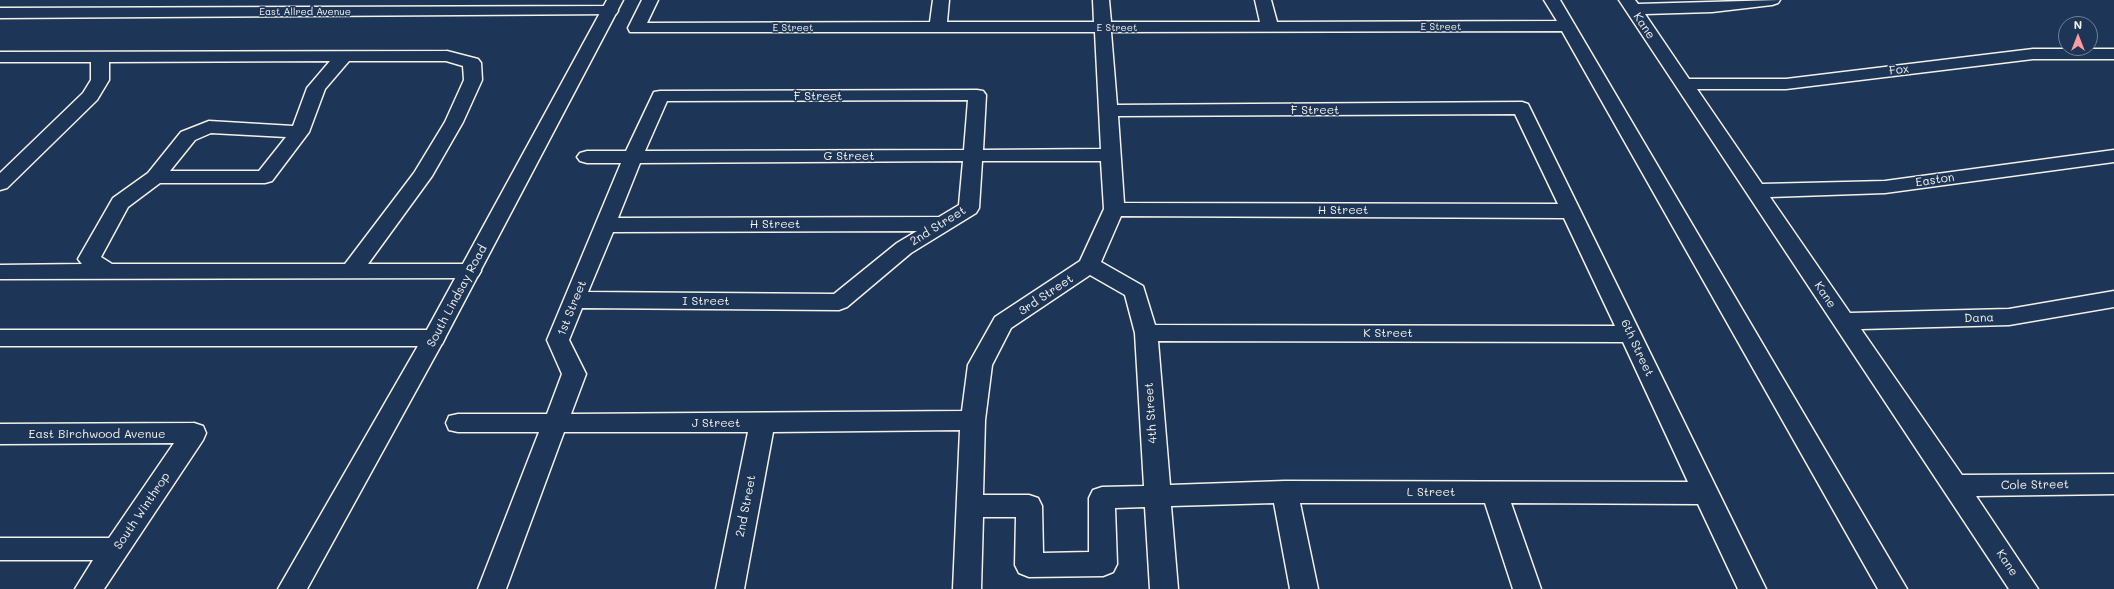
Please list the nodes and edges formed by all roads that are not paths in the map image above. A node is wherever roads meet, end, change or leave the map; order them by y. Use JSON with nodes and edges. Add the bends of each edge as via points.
{"nodes":[{"id":1,"x":322,"y":0,"type":"edge"},
{"id":2,"x":650,"y":0,"type":"edge"},
{"id":3,"x":941,"y":0,"type":"edge"},
{"id":4,"x":1101,"y":0,"type":"edge"},
{"id":5,"x":1263,"y":0,"type":"edge"},
{"id":6,"x":1552,"y":0,"type":"edge"},
{"id":7,"x":1772,"y":0,"type":"edge"},
{"id":8,"x":1630,"y":4,"type":"edge"},
{"id":9,"x":613,"y":5,"type":"edge"},
{"id":10,"x":311,"y":12,"type":"junction"},
{"id":11,"x":0,"y":13,"type":"edge"},
{"id":12,"x":1568,"y":26,"type":"junction"},
{"id":13,"x":1270,"y":27,"type":"junction"},
{"id":14,"x":938,"y":28,"type":"junction"},
{"id":15,"x":1103,"y":28,"type":"junction"},
{"id":16,"x":2114,"y":54,"type":"edge"},
{"id":17,"x":344,"y":56,"type":"junction"},
{"id":18,"x":100,"y":57,"type":"junction"},
{"id":19,"x":0,"y":58,"type":"edge"},
{"id":20,"x":1684,"y":84,"type":"junction"},
{"id":21,"x":977,"y":95,"type":"joint"},
{"id":22,"x":660,"y":96,"type":"joint"},
{"id":23,"x":1522,"y":108,"type":"joint"},
{"id":24,"x":1108,"y":111,"type":"junction"},
{"id":25,"x":300,"y":132,"type":"junction"},
{"id":26,"x":1111,"y":155,"type":"junction"},
{"id":27,"x":974,"y":156,"type":"junction"},
{"id":28,"x":2114,"y":156,"type":"edge"},
{"id":29,"x":587,"y":157,"type":"dead end"},
{"id":30,"x":633,"y":157,"type":"junction"},
{"id":31,"x":155,"y":178,"type":"junction"},
{"id":32,"x":0,"y":183,"type":"edge"},
{"id":33,"x":1755,"y":191,"type":"junction"},
{"id":34,"x":1114,"y":210,"type":"junction"},
{"id":35,"x":1571,"y":211,"type":"junction"},
{"id":36,"x":944,"y":224,"type":"junction"},
{"id":37,"x":606,"y":225,"type":"junction"},
{"id":38,"x":1089,"y":265,"type":"junction"},
{"id":39,"x":351,"y":271,"type":"junction"},
{"id":40,"x":470,"y":271,"type":"junction"},
{"id":41,"x":0,"y":272,"type":"edge"},
{"id":42,"x":108,"y":272,"type":"junction"},
{"id":43,"x":2114,"y":299,"type":"edge"},
{"id":44,"x":574,"y":300,"type":"junction"},
{"id":45,"x":839,"y":302,"type":"joint"},
{"id":46,"x":1843,"y":321,"type":"junction"},
{"id":47,"x":1146,"y":333,"type":"junction"},
{"id":48,"x":1630,"y":334,"type":"junction"},
{"id":49,"x":0,"y":338,"type":"edge"},
{"id":50,"x":434,"y":338,"type":"junction"},
{"id":51,"x":973,"y":420,"type":"junction"},
{"id":52,"x":458,"y":423,"type":"dead end"},
{"id":53,"x":554,"y":423,"type":"junction"},
{"id":54,"x":762,"y":423,"type":"junction"},
{"id":55,"x":194,"y":433,"type":"joint"},
{"id":56,"x":0,"y":434,"type":"edge"},
{"id":57,"x":2114,"y":484,"type":"edge"},
{"id":58,"x":1955,"y":486,"type":"junction"},
{"id":59,"x":1285,"y":492,"type":"junction"},
{"id":60,"x":1494,"y":492,"type":"junction"},
{"id":61,"x":1705,"y":493,"type":"junction"},
{"id":62,"x":1157,"y":496,"type":"junction"},
{"id":63,"x":970,"y":506,"type":"junction"},
{"id":64,"x":0,"y":549,"type":"edge"},
{"id":65,"x":116,"y":550,"type":"junction"},
{"id":66,"x":89,"y":589,"type":"edge"},
{"id":67,"x":292,"y":589,"type":"edge"},
{"id":68,"x":492,"y":589,"type":"edge"},
{"id":69,"x":730,"y":589,"type":"edge"},
{"id":70,"x":967,"y":589,"type":"edge"},
{"id":71,"x":1164,"y":589,"type":"edge"},
{"id":72,"x":1304,"y":589,"type":"edge"},
{"id":73,"x":1527,"y":589,"type":"edge"},
{"id":74,"x":1752,"y":589,"type":"edge"},
{"id":75,"x":1893,"y":589,"type":"edge"},
{"id":76,"x":2024,"y":589,"type":"edge"}],
"edges":[{"from":1,"to":10,"type":"street"},
{"from":2,"to":14,"type":"street","name":"E Street","via":[[636,28]]},
{"from":3,"to":14,"type":"street"},
{"from":4,"to":15,"type":"street"},
{"from":5,"to":13,"type":"street"},
{"from":6,"to":12,"type":"street"},
{"from":7,"to":8,"type":"street","via":[[1712,6]]},
{"from":8,"to":20,"type":"street","name":"Kane"},
{"from":9,"to":10,"type":"street","name":"East Allred Avenue"},
{"from":9,"to":40,"type":"street","name":"South Lindsay Road"},
{"from":10,"to":11,"type":"street","name":"East Allred Avenue"},
{"from":12,"to":13,"type":"street","name":"E Street"},
{"from":12,"to":75,"type":"street"},
{"from":13,"to":15,"type":"street","name":"E Street"},
{"from":14,"to":15,"type":"street","name":"E Street"},
{"from":15,"to":24,"type":"street"},
{"from":16,"to":20,"type":"street","name":"Fox","via":[[2033,54],[1786,84]]},
{"from":17,"to":18,"type":"street"},
{"from":17,"to":25,"type":"street","via":[[316,88]]},
{"from":17,"to":39,"type":"street","via":[[447,56],[472,63],[473,80],[454,122],[422,176]]},
{"from":18,"to":19,"type":"street"},
{"from":18,"to":32,"type":"street","via":[[100,80],[91,96]]},
{"from":20,"to":33,"type":"street","name":"Kane"},
{"from":21,"to":22,"type":"street","name":"F Street"},
{"from":21,"to":27,"type":"street","name":"2nd Street"},
{"from":22,"to":30,"type":"street","name":"1st Street"},
{"from":23,"to":24,"type":"street","name":"F Street"},
{"from":23,"to":35,"type":"street","name":"6th Street"},
{"from":24,"to":26,"type":"street"},
{"from":25,"to":31,"type":"street","via":[[265,177]]},
{"from":25,"to":31,"type":"street","via":[[209,127],[188,136]]},
{"from":26,"to":27,"type":"street","name":"G Street"},
{"from":26,"to":34,"type":"street"},
{"from":27,"to":30,"type":"street","name":"G Street"},
{"from":27,"to":36,"type":"street","name":"2nd Street","via":[[969,208]]},
{"from":28,"to":33,"type":"street","name":"Easton","via":[[1885,187]]},
{"from":29,"to":30,"type":"street","name":"G Street"},
{"from":30,"to":37,"type":"street","name":"1st Street"},
{"from":31,"to":42,"type":"street","via":[[120,203],[89,259]]},
{"from":33,"to":46,"type":"street","name":"Kane"},
{"from":34,"to":35,"type":"street","name":"H Street"},
{"from":34,"to":38,"type":"street"},
{"from":35,"to":48,"type":"street","name":"6th Street"},
{"from":36,"to":37,"type":"street","name":"H Street"},
{"from":36,"to":45,"type":"street","name":"2nd Street","via":[[904,248]]},
{"from":37,"to":44,"type":"street","name":"1st Street"},
{"from":38,"to":47,"type":"street","name":"4th Street","via":[[1135,291]]},
{"from":38,"to":51,"type":"street","name":"3rd Street","via":[[1004,323],[980,365]]},
{"from":39,"to":40,"type":"street"},
{"from":39,"to":42,"type":"street"},
{"from":40,"to":50,"type":"street","name":"South Lindsay Road"},
{"from":41,"to":42,"type":"street"},
{"from":43,"to":46,"type":"street","name":"Dana","via":[[2009,317]]},
{"from":44,"to":45,"type":"street","name":"I Street"},
{"from":44,"to":53,"type":"street","name":"1st Street","via":[[558,340],[574,374]]},
{"from":46,"to":58,"type":"street","name":"Kane"},
{"from":47,"to":48,"type":"street","name":"K Street"},
{"from":47,"to":62,"type":"street","name":"4th Street"},
{"from":48,"to":61,"type":"street","name":"6th Street"},
{"from":49,"to":50,"type":"street"},
{"from":50,"to":67,"type":"street","name":"South Lindsay Road"},
{"from":51,"to":54,"type":"street","name":"J Street"},
{"from":51,"to":63,"type":"street","name":"3rd Street"},
{"from":52,"to":53,"type":"street","name":"J Street"},
{"from":53,"to":54,"type":"street","name":"J Street"},
{"from":53,"to":68,"type":"street","name":"1st Street"},
{"from":54,"to":69,"type":"street","name":"2nd Street"},
{"from":55,"to":56,"type":"street","name":"East Birchwood Avenue"},
{"from":55,"to":65,"type":"street","name":"South Winthrop"},
{"from":57,"to":58,"type":"street","name":"Cole Street"},
{"from":58,"to":76,"type":"street","name":"Kane"},
{"from":59,"to":60,"type":"street","name":"L Street"},
{"from":59,"to":62,"type":"street","name":"L Street"},
{"from":59,"to":72,"type":"street"},
{"from":60,"to":61,"type":"street","name":"L Street"},
{"from":60,"to":73,"type":"street"},
{"from":61,"to":74,"type":"street","name":"6th Street"},
{"from":62,"to":63,"type":"street","name":"L Street","via":[[1102,498],[1104,564],[1028,565],[1029,506]]},
{"from":62,"to":71,"type":"street","name":"4th Street"},
{"from":63,"to":70,"type":"street","name":"3rd Street"},
{"from":64,"to":65,"type":"street"},
{"from":65,"to":66,"type":"street","name":"South Winthrop"}]}
